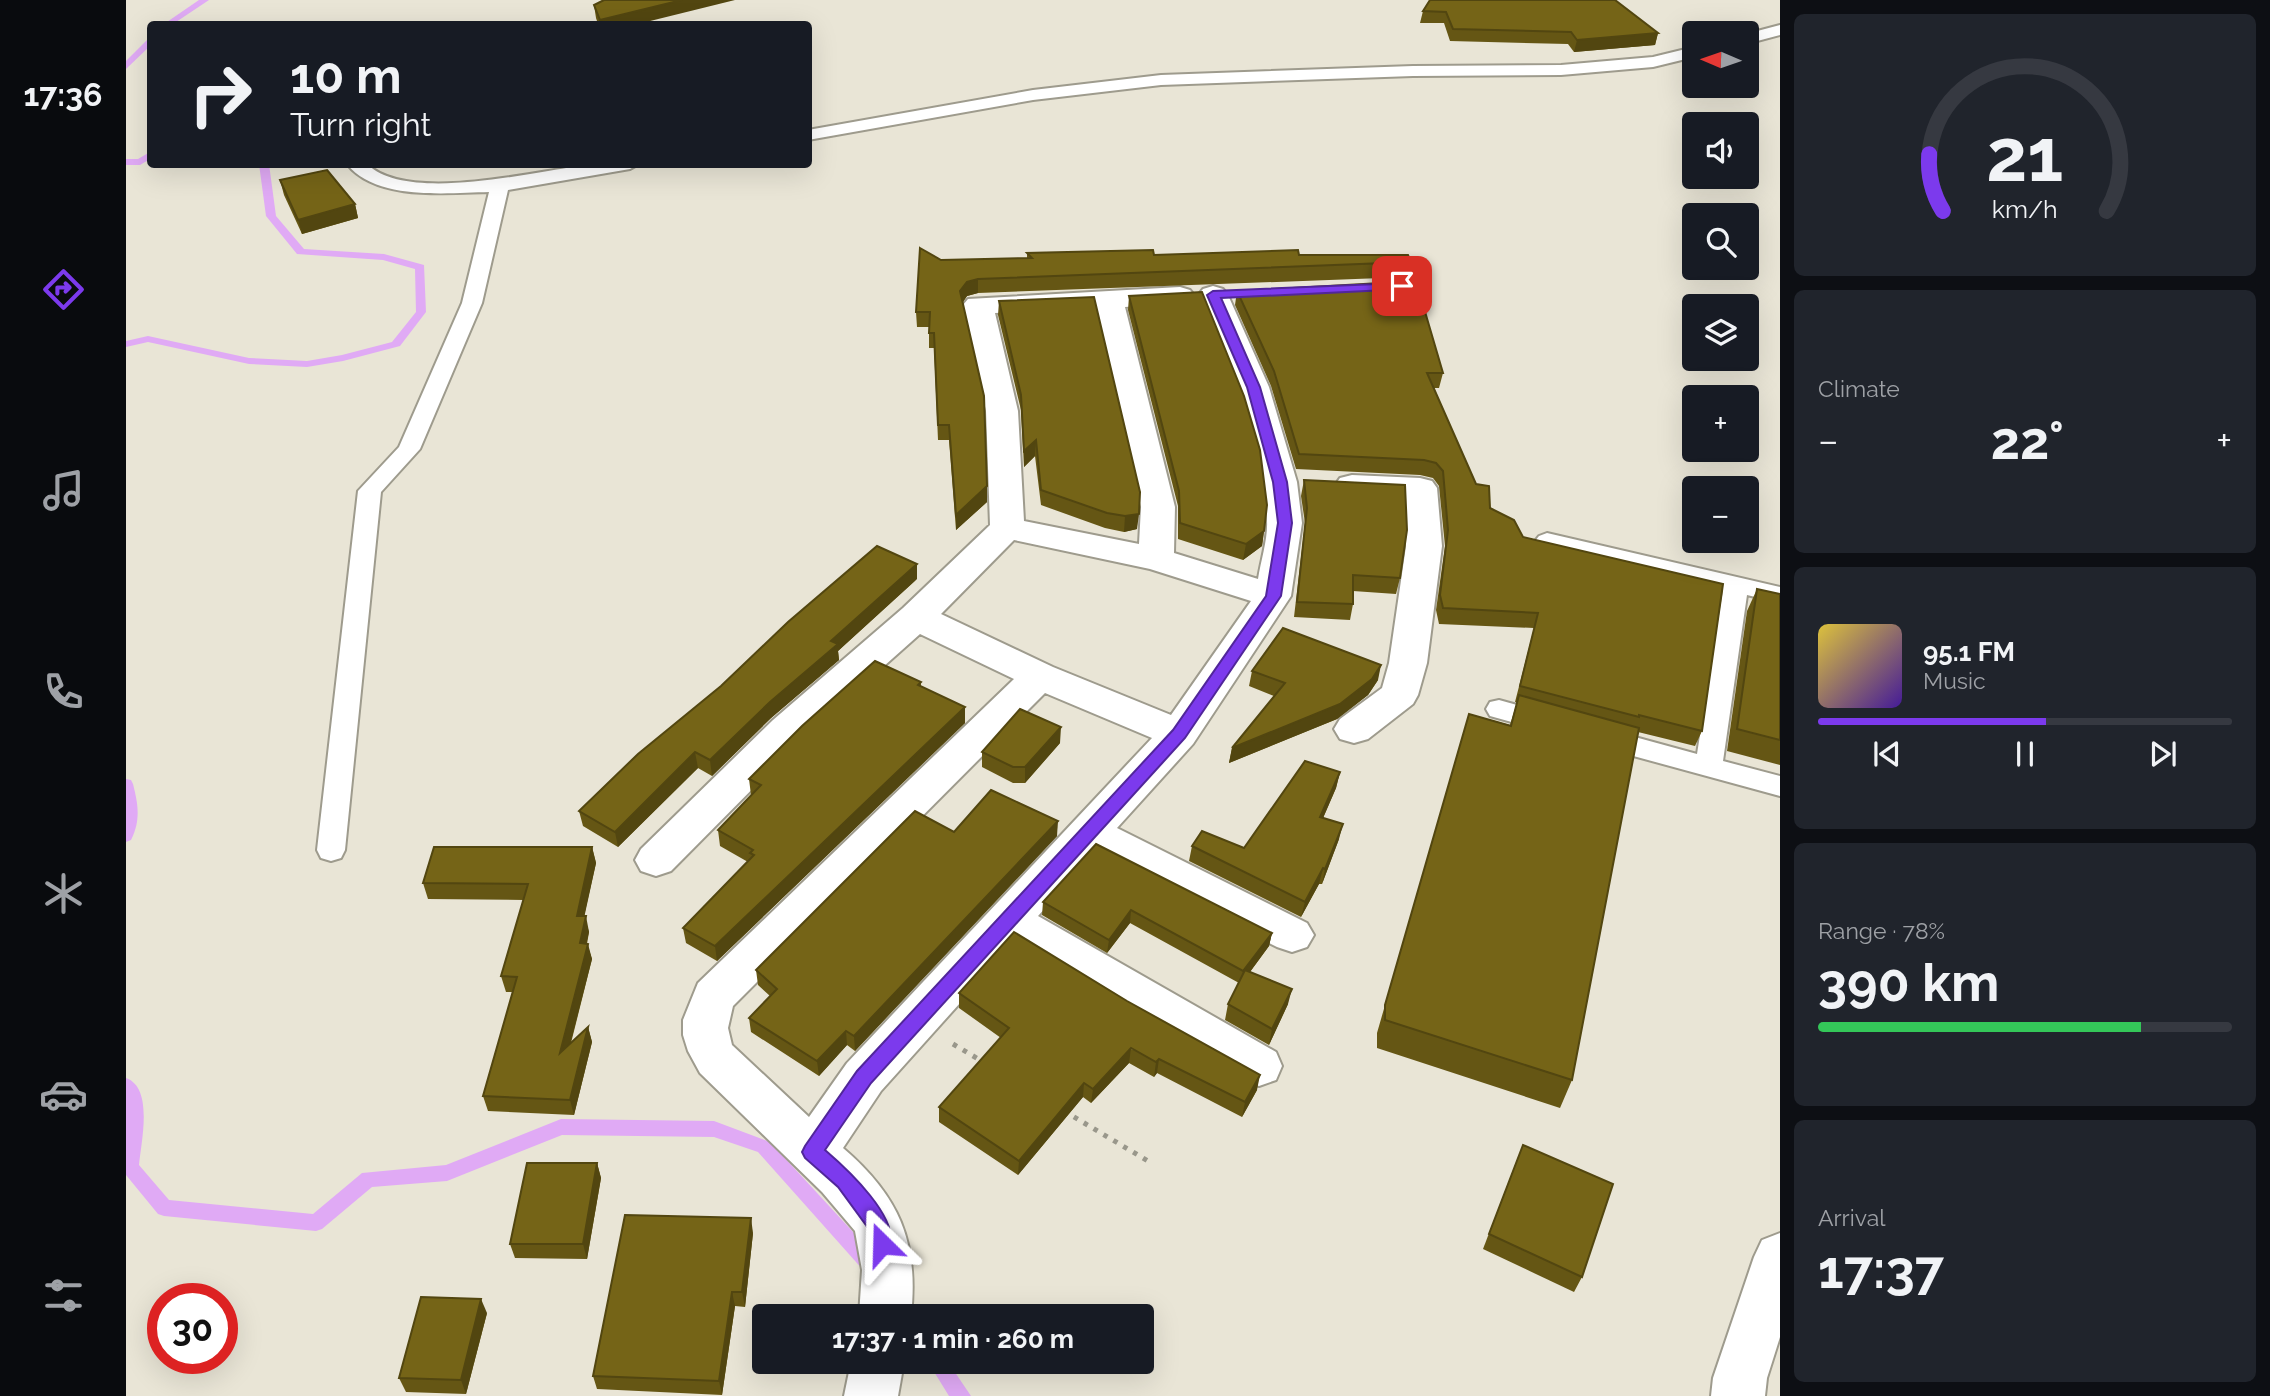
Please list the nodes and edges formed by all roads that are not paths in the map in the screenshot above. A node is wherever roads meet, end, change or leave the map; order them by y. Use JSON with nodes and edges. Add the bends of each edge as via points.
{"nodes":[{"id":1,"x":1780,"y":30,"type":"edge"},
{"id":2,"x":1759,"y":36,"type":"edge"},
{"id":3,"x":1682,"y":55,"type":"edge"},
{"id":4,"x":812,"y":134,"type":"edge"},
{"id":5,"x":359,"y":168,"type":"edge"},
{"id":6,"x":606,"y":168,"type":"edge"},
{"id":7,"x":500,"y":186,"type":"junction"},
{"id":8,"x":1108,"y":300,"type":"junction"},
{"id":9,"x":1280,"y":482,"type":"junction"},
{"id":10,"x":1007,"y":528,"type":"junction"},
{"id":11,"x":1547,"y":541,"type":"edge"},
{"id":12,"x":1156,"y":559,"type":"junction"},
{"id":13,"x":1736,"y":585,"type":"junction"},
{"id":14,"x":1780,"y":595,"type":"edge"},
{"id":15,"x":1273,"y":596,"type":"junction"},
{"id":16,"x":916,"y":617,"type":"junction"},
{"id":17,"x":1040,"y":676,"type":"junction"},
{"id":18,"x":1499,"y":709,"type":"dead end"},
{"id":19,"x":1354,"y":729,"type":"dead end"},
{"id":20,"x":1179,"y":734,"type":"junction"},
{"id":21,"x":1708,"y":767,"type":"junction"},
{"id":22,"x":1780,"y":786,"type":"edge"},
{"id":23,"x":1089,"y":833,"type":"junction"},
{"id":24,"x":331,"y":850,"type":"dead end"},
{"id":25,"x":656,"y":860,"type":"dead end"},
{"id":26,"x":1008,"y":920,"type":"junction"},
{"id":27,"x":1292,"y":935,"type":"dead end"},
{"id":28,"x":1259,"y":1066,"type":"dead end"},
{"id":29,"x":829,"y":1166,"type":"junction"},
{"id":30,"x":1780,"y":1257,"type":"edge"},
{"id":31,"x":887,"y":1304,"type":"edge"},
{"id":32,"x":876,"y":1374,"type":"edge"},
{"id":33,"x":1744,"y":1390,"type":"edge"},
{"id":34,"x":871,"y":1396,"type":"edge"}],
"edges":[{"from":1,"to":2,"type":"lane"},
{"from":3,"to":4,"type":"lane","via":[[1561,70],[1161,80],[1033,94]]},
{"from":5,"to":7,"type":"lane","via":[[376,181],[425,187]]},
{"from":6,"to":7,"type":"lane"},
{"from":7,"to":24,"type":"lane","via":[[472,303],[409,449],[370,491]]},
{"from":8,"to":9,"type":"street","via":[[1227,294]]},
{"from":8,"to":10,"type":"street","via":[[978,305],[1002,411]]},
{"from":8,"to":12,"type":"street","via":[[1158,507]]},
{"from":9,"to":15,"type":"street","via":[[1285,523]]},
{"from":9,"to":19,"type":"street","via":[[1420,488],[1424,546],[1408,663],[1399,695]]},
{"from":10,"to":12,"type":"street"},
{"from":10,"to":16,"type":"street"},
{"from":11,"to":13,"type":"lane"},
{"from":12,"to":15,"type":"street"},
{"from":13,"to":14,"type":"lane"},
{"from":13,"to":21,"type":"lane"},
{"from":15,"to":20,"type":"street"},
{"from":16,"to":17,"type":"street"},
{"from":16,"to":25,"type":"street","via":[[788,730]]},
{"from":17,"to":20,"type":"street"},
{"from":17,"to":29,"type":"street","via":[[714,996],[706,1014],[707,1046],[716,1059]]},
{"from":18,"to":21,"type":"lane"},
{"from":20,"to":23,"type":"street"},
{"from":21,"to":22,"type":"lane"},
{"from":23,"to":26,"type":"street"},
{"from":23,"to":27,"type":"street"},
{"from":26,"to":28,"type":"street"},
{"from":26,"to":29,"type":"street","via":[[864,1077]]},
{"from":29,"to":31,"type":"street","via":[[878,1224],[890,1282]]},
{"from":30,"to":33,"type":"street"},
{"from":32,"to":34,"type":"street"}]}
